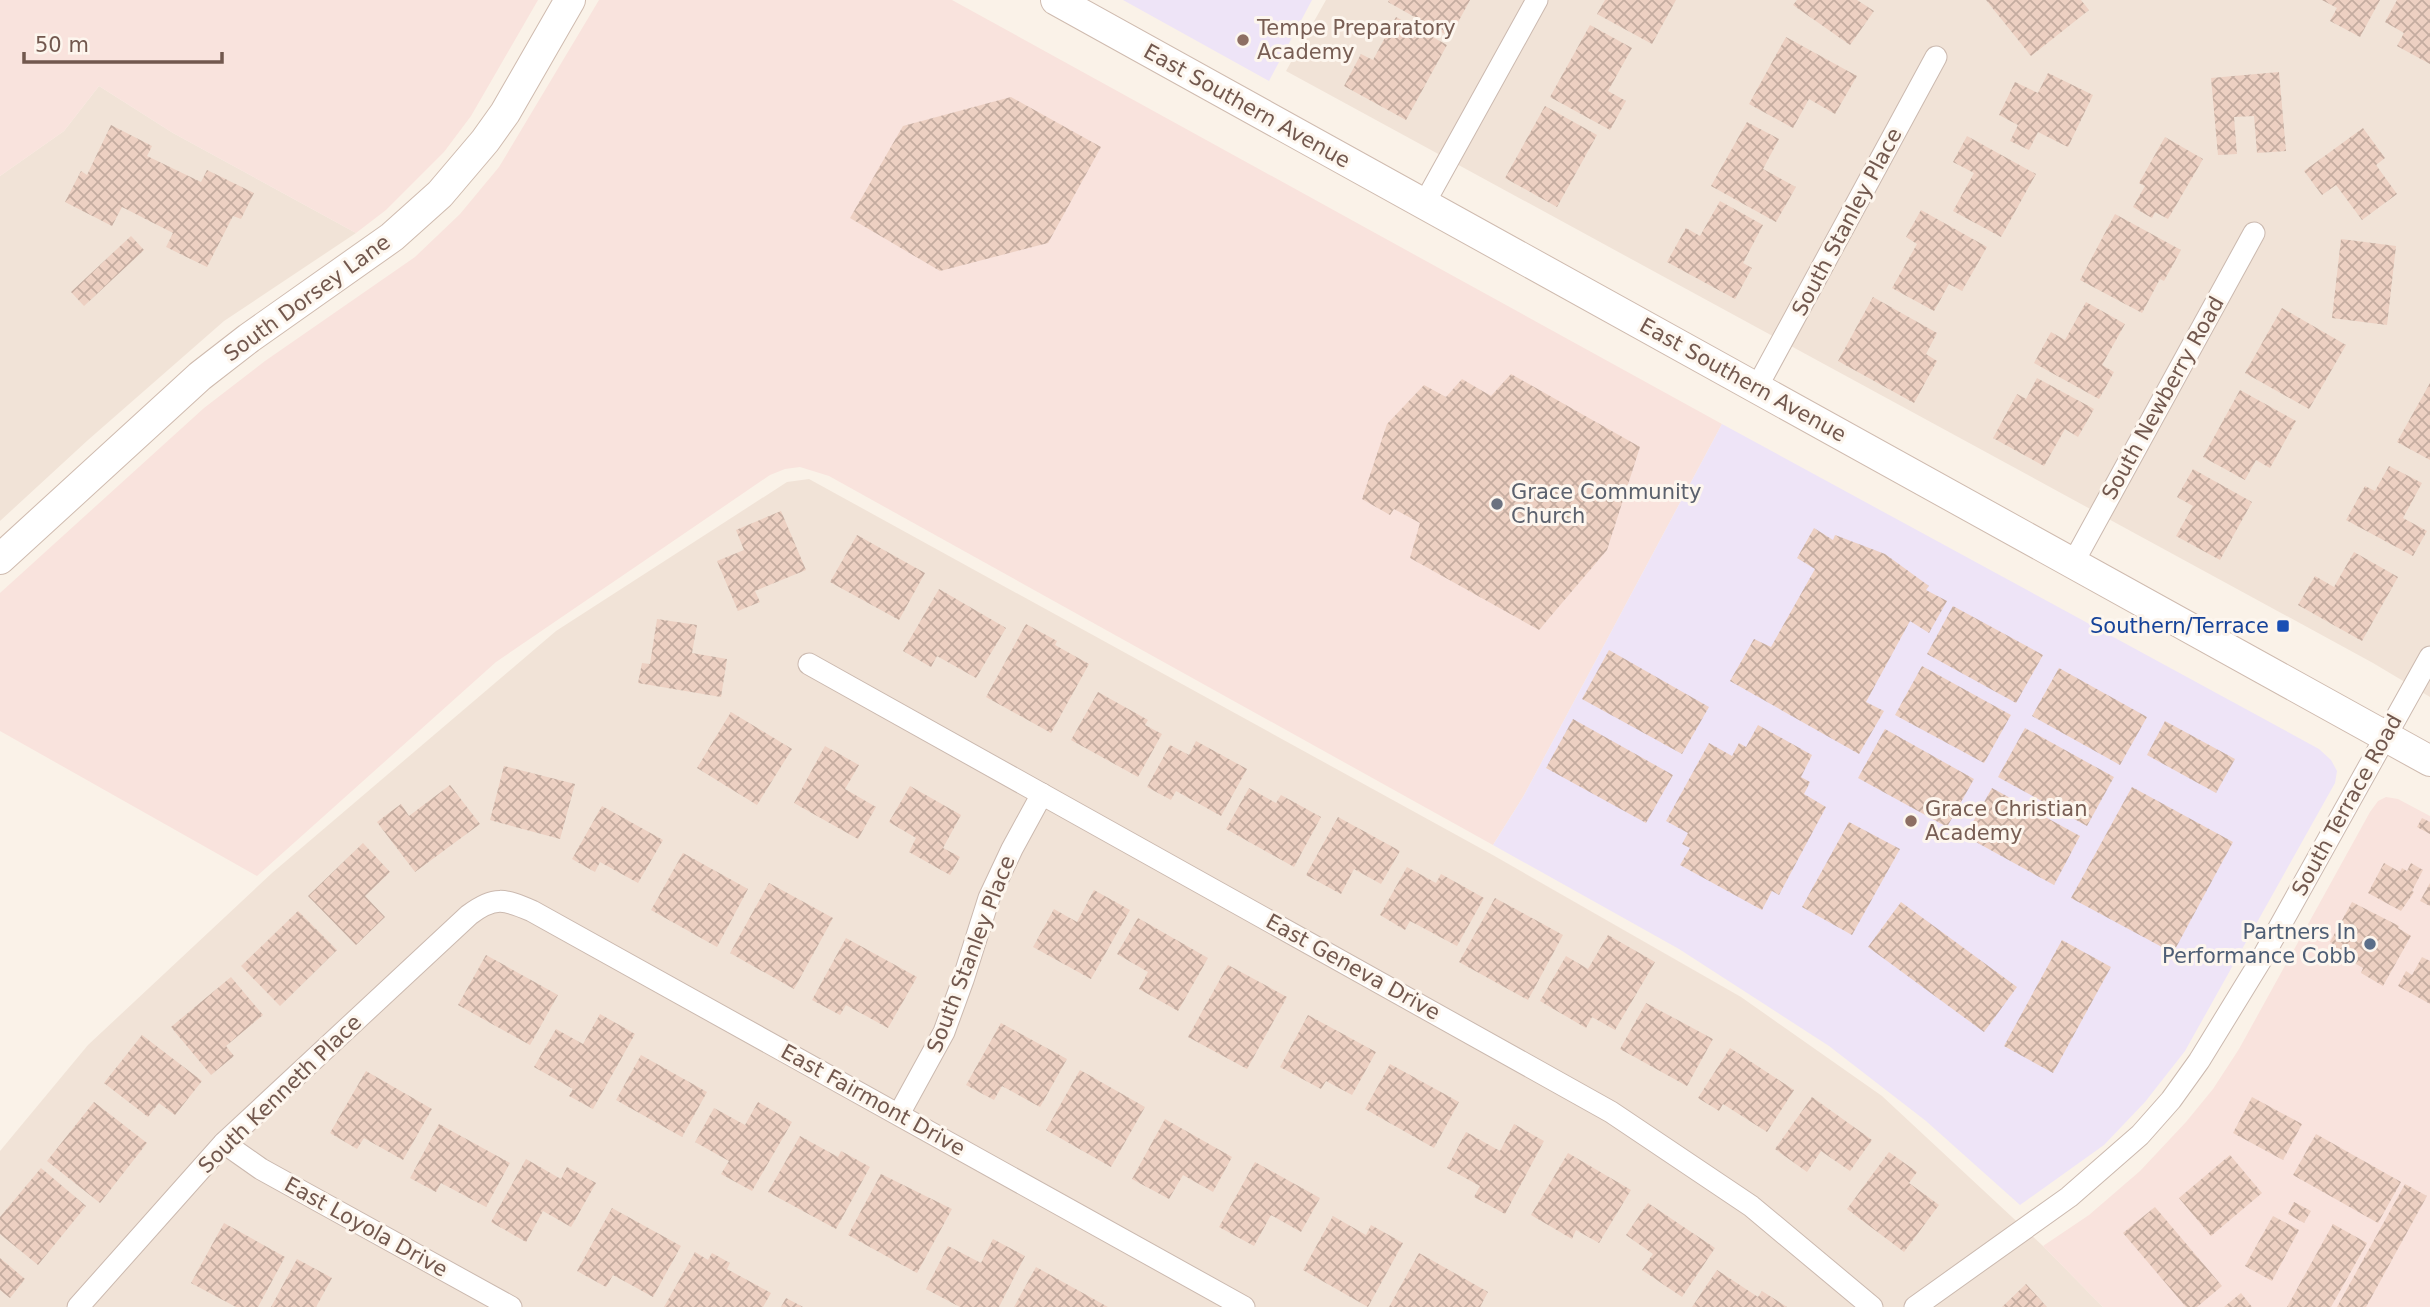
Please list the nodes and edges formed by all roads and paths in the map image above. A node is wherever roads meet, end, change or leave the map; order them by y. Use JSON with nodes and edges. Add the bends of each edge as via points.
{"nodes":[{"id":1,"x":570,"y":0,"type":"edge"},
{"id":2,"x":1056,"y":0,"type":"edge"},
{"id":3,"x":1537,"y":0,"type":"edge"},
{"id":4,"x":1936,"y":57,"type":"dead end"},
{"id":5,"x":1424,"y":204,"type":"junction"},
{"id":6,"x":2254,"y":233,"type":"dead end"},
{"id":7,"x":1757,"y":387,"type":"junction"},
{"id":8,"x":0,"y":559,"type":"edge"},
{"id":9,"x":2073,"y":563,"type":"junction"},
{"id":10,"x":2430,"y":657,"type":"edge"},
{"id":11,"x":809,"y":664,"type":"dead end"},
{"id":12,"x":2385,"y":736,"type":"junction"},
{"id":13,"x":2430,"y":761,"type":"edge"},
{"id":14,"x":1042,"y":794,"type":"junction"},
{"id":15,"x":499,"y":900,"type":"joint"},
{"id":16,"x":899,"y":1114,"type":"junction"},
{"id":17,"x":224,"y":1143,"type":"junction"},
{"id":18,"x":78,"y":1307,"type":"edge"},
{"id":19,"x":511,"y":1307,"type":"edge"},
{"id":20,"x":1244,"y":1307,"type":"edge"},
{"id":21,"x":1872,"y":1307,"type":"edge"},
{"id":22,"x":1915,"y":1307,"type":"edge"}],
"edges":[{"from":1,"to":8,"type":"main road","name":"South Dorsey Lane","via":[[505,113],[440,194],[387,242],[200,376]]},
{"from":2,"to":5,"type":"main road","name":"East Southern Avenue"},
{"from":3,"to":5,"type":"street"},
{"from":4,"to":7,"type":"street","name":"South Stanley Place"},
{"from":5,"to":7,"type":"main road","name":"East Southern Avenue"},
{"from":6,"to":9,"type":"street","name":"South Newberry Road"},
{"from":7,"to":9,"type":"main road","name":"East Southern Avenue"},
{"from":9,"to":12,"type":"main road","name":"East Southern Avenue"},
{"from":10,"to":12,"type":"street","name":"South Terrace Road"},
{"from":11,"to":14,"type":"street","name":"East Geneva Drive"},
{"from":12,"to":13,"type":"main road","name":"East Southern Avenue"},
{"from":12,"to":22,"type":"street","name":"South Terrace Road","via":[[2261,960],[2171,1100],[2140,1135],[2078,1190]]},
{"from":14,"to":16,"type":"street","name":"South Stanley Place","via":[[989,898],[944,1032]]},
{"from":14,"to":21,"type":"street","name":"East Geneva Drive","via":[[1611,1112],[1751,1206]]},
{"from":15,"to":16,"type":"street","name":"East Fairmont Drive","via":[[532,911]]},
{"from":15,"to":17,"type":"street","name":"South Kenneth Place","via":[[469,915]]},
{"from":16,"to":20,"type":"street","name":"East Fairmont Drive"},
{"from":17,"to":18,"type":"street","name":"South Kenneth Place"},
{"from":17,"to":19,"type":"street","name":"East Loyola Drive"}]}
